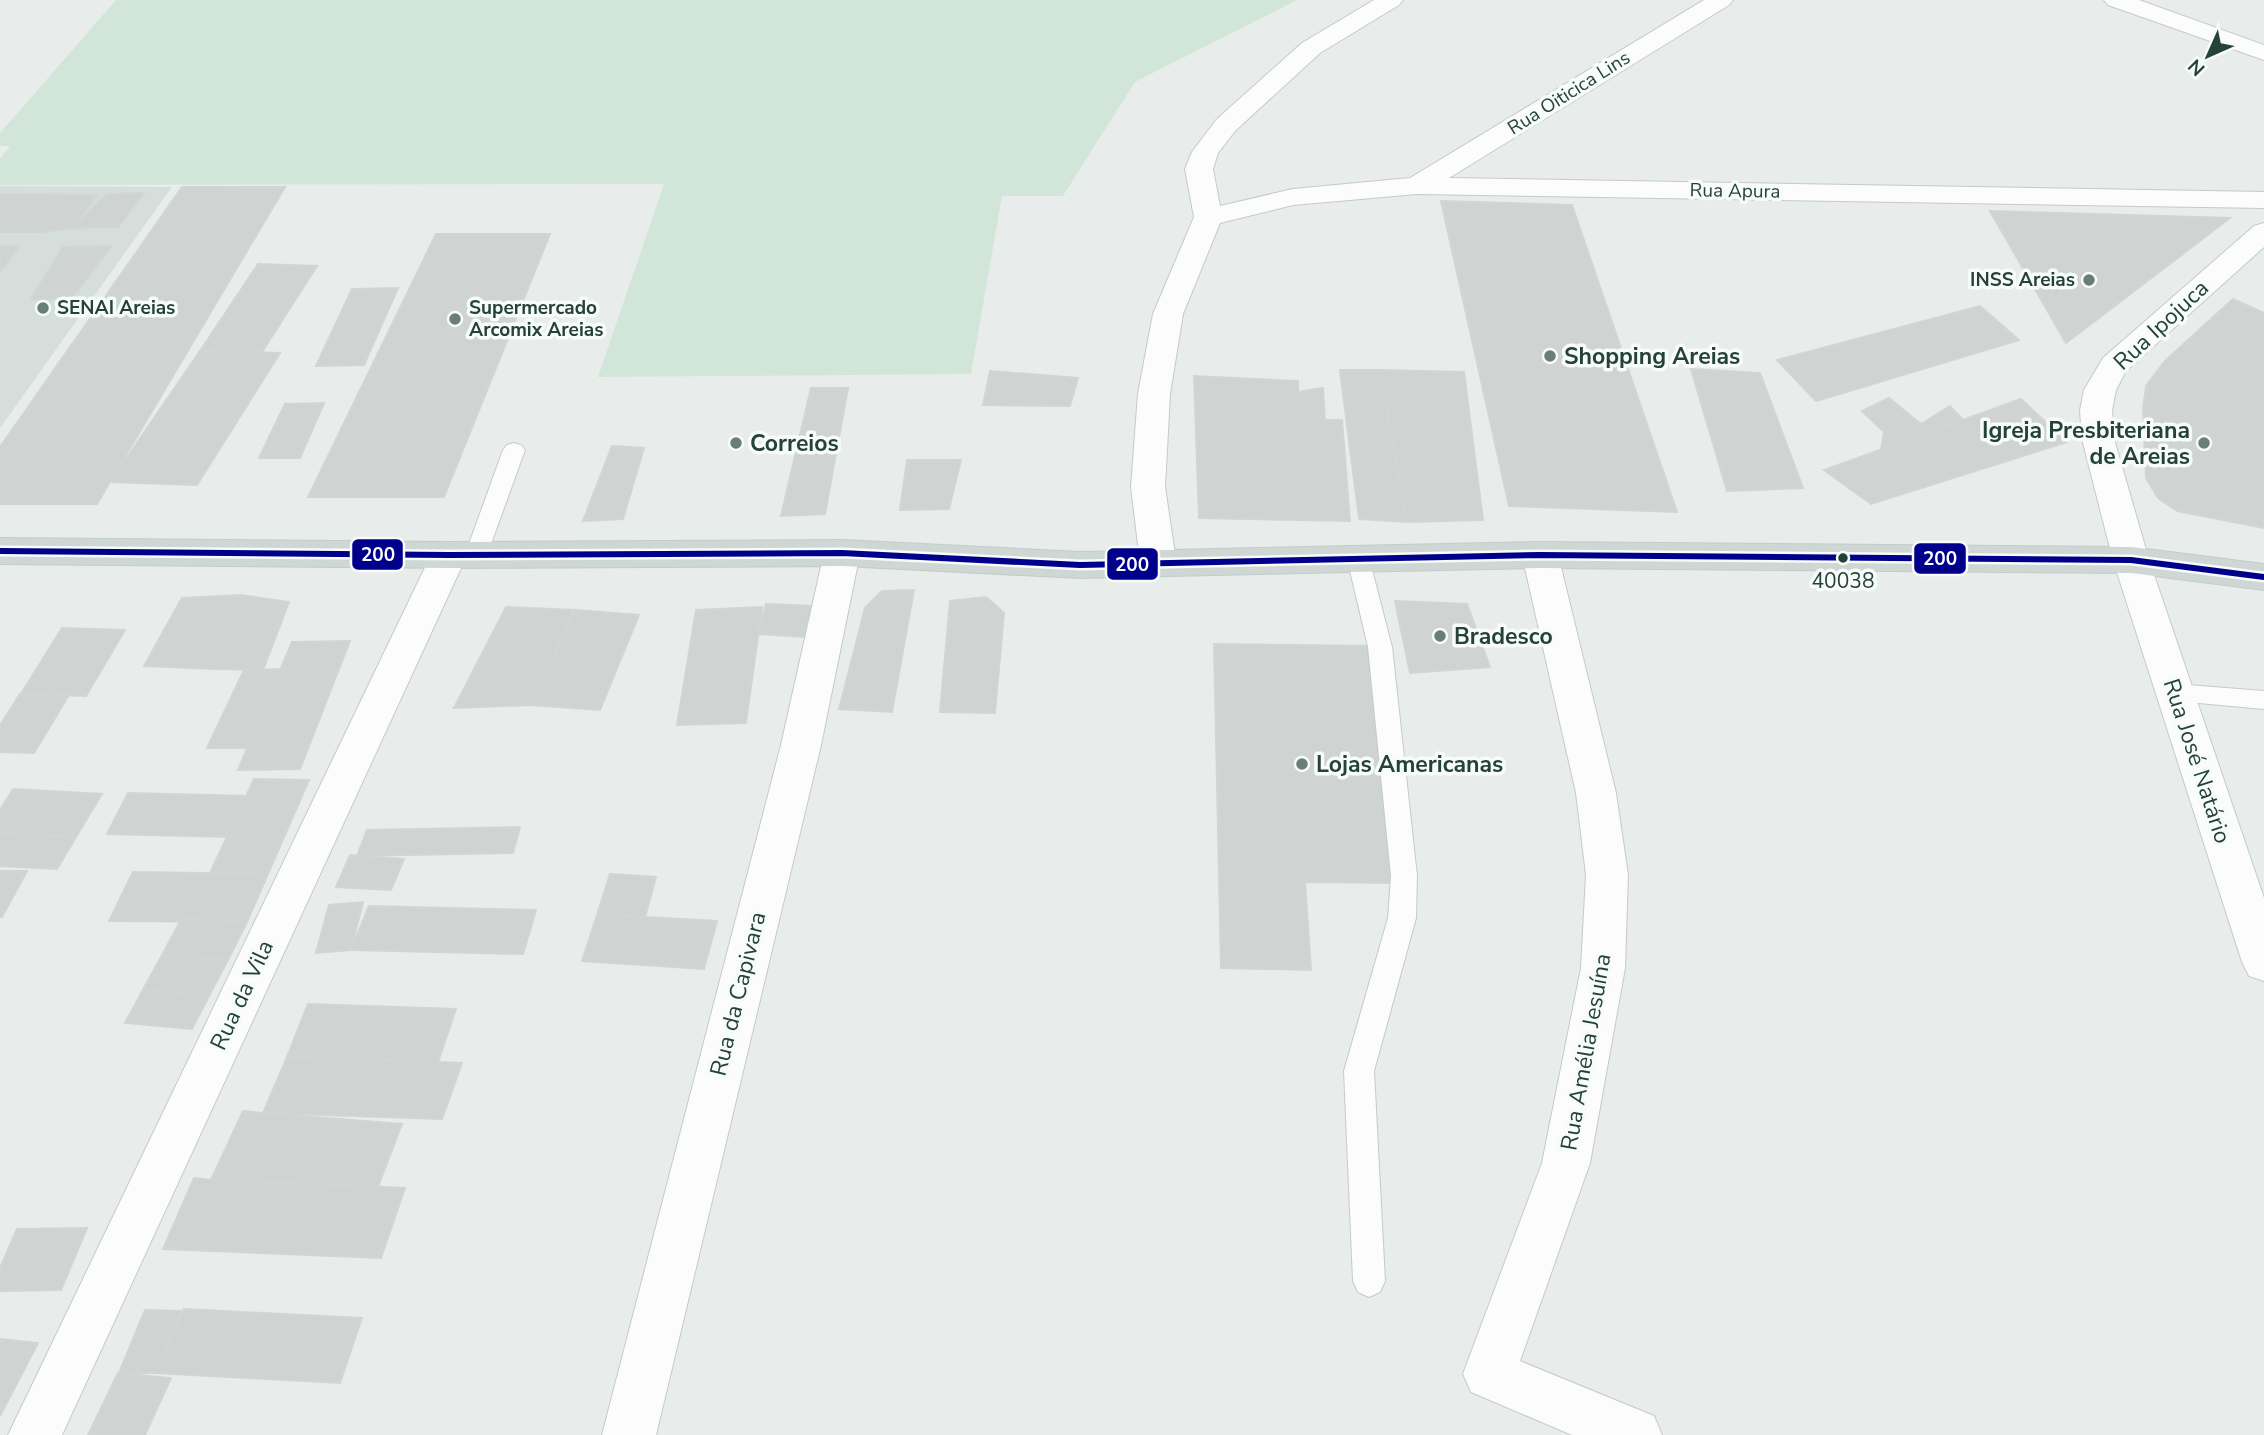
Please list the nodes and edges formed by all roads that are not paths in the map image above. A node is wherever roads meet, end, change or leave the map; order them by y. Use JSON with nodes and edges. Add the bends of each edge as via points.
{"nodes":[{"id":1,"x":1391,"y":0,"type":"edge"},
{"id":2,"x":1721,"y":0,"type":"edge"},
{"id":3,"x":2116,"y":0,"type":"edge"},
{"id":4,"x":2264,"y":53,"type":"edge"},
{"id":5,"x":1417,"y":186,"type":"junction"},
{"id":6,"x":2264,"y":200,"type":"edge"},
{"id":7,"x":1208,"y":217,"type":"junction"},
{"id":8,"x":2264,"y":232,"type":"edge"},
{"id":9,"x":514,"y":450,"type":"dead end"},
{"id":10,"x":0,"y":551,"type":"edge"},
{"id":11,"x":842,"y":553,"type":"junction"},
{"id":12,"x":462,"y":555,"type":"junction"},
{"id":13,"x":1540,"y":555,"type":"junction"},
{"id":14,"x":1358,"y":558,"type":"junction"},
{"id":15,"x":2131,"y":560,"type":"junction"},
{"id":16,"x":1158,"y":561,"type":"junction"},
{"id":17,"x":2264,"y":577,"type":"edge"},
{"id":18,"x":2175,"y":693,"type":"junction"},
{"id":19,"x":2264,"y":700,"type":"edge"},
{"id":20,"x":2264,"y":962,"type":"edge"},
{"id":21,"x":1369,"y":1280,"type":"dead end"},
{"id":22,"x":35,"y":1435,"type":"edge"},
{"id":23,"x":629,"y":1435,"type":"edge"},
{"id":24,"x":1635,"y":1435,"type":"edge"}],
"edges":[{"from":1,"to":7,"type":"street","via":[[1311,48],[1226,125],[1205,152],[1199,169]]},
{"from":2,"to":5,"type":"street","name":"Rua Oiticica Lins"},
{"from":3,"to":4,"type":"street"},
{"from":5,"to":6,"type":"street","name":"Rua Apura"},
{"from":5,"to":7,"type":"street","name":"Rua Apura","via":[[1293,197]]},
{"from":7,"to":16,"type":"street","via":[[1168,314],[1154,394],[1148,487]]},
{"from":8,"to":15,"type":"street","name":"Rua Ipojuca","via":[[2114,365],[2100,390],[2098,439]]},
{"from":9,"to":12,"type":"lane"},
{"from":10,"to":12,"type":"main road"},
{"from":11,"to":12,"type":"main road"},
{"from":11,"to":16,"type":"main road","via":[[1080,565]]},
{"from":11,"to":23,"type":"street","name":"Rua da Capivara","via":[[801,745]]},
{"from":12,"to":22,"type":"street","name":"Rua da Vila"},
{"from":13,"to":14,"type":"main road"},
{"from":13,"to":15,"type":"main road"},
{"from":13,"to":24,"type":"street","name":"Rua Amélia Jesuína","via":[[1596,793],[1607,875],[1603,968],[1566,1163],[1489,1374]]},
{"from":14,"to":16,"type":"main road"},
{"from":14,"to":21,"type":"lane","via":[[1380,647],[1404,876],[1402,918],[1359,1071]]},
{"from":15,"to":17,"type":"main road"},
{"from":15,"to":18,"type":"street","name":"Rua José Natário"},
{"from":18,"to":19,"type":"lane"},
{"from":18,"to":20,"type":"street","name":"Rua José Natário"}]}
